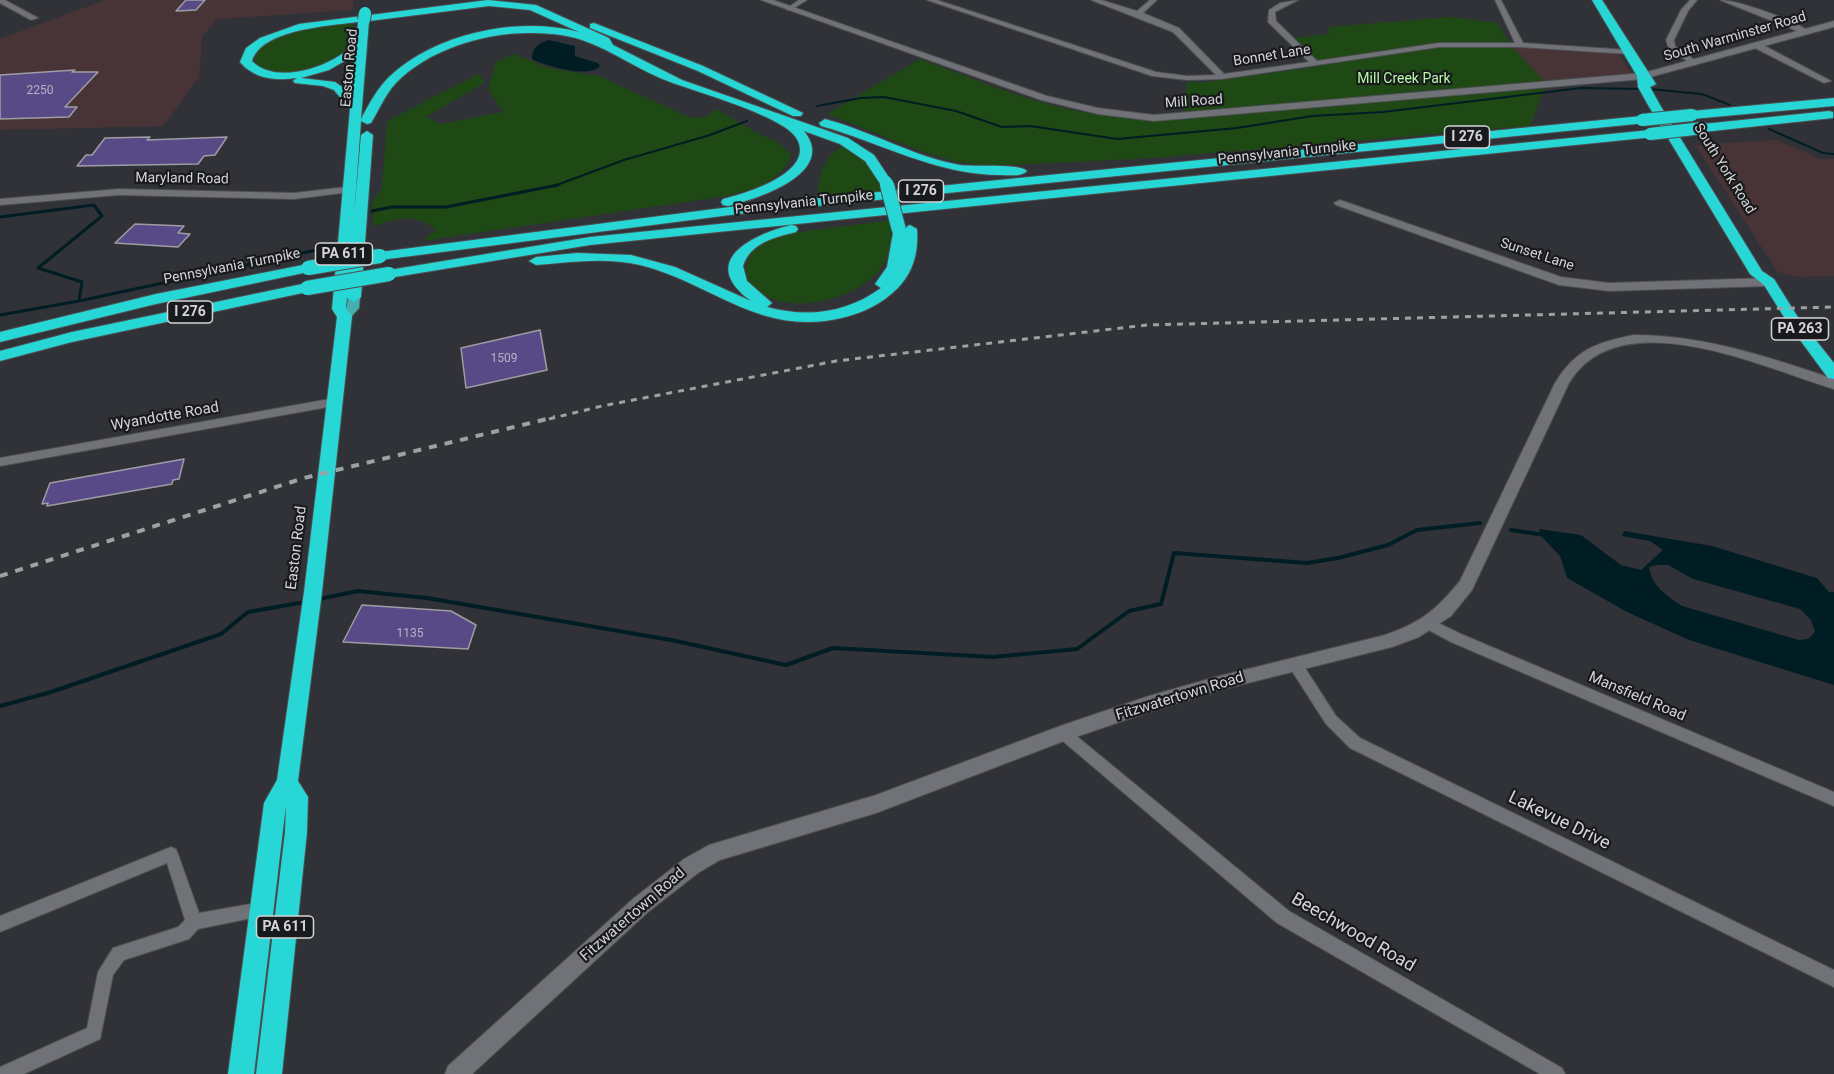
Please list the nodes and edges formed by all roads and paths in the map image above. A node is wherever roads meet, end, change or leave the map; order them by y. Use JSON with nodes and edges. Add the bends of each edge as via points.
{"nodes":[{"id":1,"x":0,"y":0,"type":"edge"},
{"id":2,"x":531,"y":0,"type":"edge"},
{"id":3,"x":765,"y":0,"type":"edge"},
{"id":4,"x":804,"y":0,"type":"edge"},
{"id":5,"x":930,"y":0,"type":"edge"},
{"id":6,"x":1094,"y":0,"type":"edge"},
{"id":7,"x":1154,"y":0,"type":"edge"},
{"id":8,"x":1295,"y":0,"type":"edge"},
{"id":9,"x":1498,"y":0,"type":"edge"},
{"id":10,"x":1597,"y":0,"type":"edge"},
{"id":11,"x":1694,"y":0,"type":"edge"},
{"id":12,"x":1723,"y":0,"type":"edge"},
{"id":13,"x":549,"y":7,"type":"junction"},
{"id":14,"x":789,"y":9,"type":"junction"},
{"id":15,"x":370,"y":11,"type":"edge"},
{"id":16,"x":1138,"y":14,"type":"junction"},
{"id":17,"x":34,"y":18,"type":"dead end"},
{"id":18,"x":1834,"y":24,"type":"edge"},
{"id":19,"x":1805,"y":31,"type":"junction"},
{"id":20,"x":1520,"y":45,"type":"junction"},
{"id":21,"x":608,"y":46,"type":"junction"},
{"id":22,"x":1758,"y":46,"type":"junction"},
{"id":23,"x":362,"y":47,"type":"junction"},
{"id":24,"x":1628,"y":52,"type":"junction"},
{"id":25,"x":1315,"y":63,"type":"junction"},
{"id":26,"x":1693,"y":63,"type":"junction"},
{"id":27,"x":1222,"y":77,"type":"junction"},
{"id":28,"x":1827,"y":81,"type":"dead end"},
{"id":29,"x":1647,"y":83,"type":"junction"},
{"id":30,"x":1834,"y":102,"type":"edge"},
{"id":31,"x":358,"y":108,"type":"junction"},
{"id":32,"x":1834,"y":114,"type":"edge"},
{"id":33,"x":774,"y":116,"type":"junction"},
{"id":34,"x":367,"y":120,"type":"junction"},
{"id":35,"x":825,"y":123,"type":"junction"},
{"id":36,"x":1293,"y":153,"type":"junction"},
{"id":37,"x":891,"y":181,"type":"junction"},
{"id":38,"x":357,"y":188,"type":"junction"},
{"id":39,"x":0,"y":202,"type":"edge"},
{"id":40,"x":1340,"y":203,"type":"dead end"},
{"id":41,"x":923,"y":207,"type":"junction"},
{"id":42,"x":905,"y":230,"type":"junction"},
{"id":43,"x":550,"y":233,"type":"junction"},
{"id":44,"x":390,"y":274,"type":"junction"},
{"id":45,"x":1769,"y":282,"type":"junction"},
{"id":46,"x":354,"y":297,"type":"joint"},
{"id":47,"x":345,"y":316,"type":"junction"},
{"id":48,"x":0,"y":337,"type":"edge"},
{"id":49,"x":0,"y":356,"type":"edge"},
{"id":50,"x":1834,"y":374,"type":"edge"},
{"id":51,"x":1834,"y":384,"type":"edge"},
{"id":52,"x":335,"y":402,"type":"junction"},
{"id":53,"x":0,"y":462,"type":"edge"},
{"id":54,"x":1428,"y":623,"type":"junction"},
{"id":55,"x":1295,"y":664,"type":"junction"},
{"id":56,"x":1063,"y":733,"type":"junction"},
{"id":57,"x":287,"y":783,"type":"junction"},
{"id":58,"x":1834,"y":799,"type":"edge"},
{"id":59,"x":262,"y":910,"type":"junction"},
{"id":60,"x":194,"y":922,"type":"junction"},
{"id":61,"x":0,"y":924,"type":"edge"},
{"id":62,"x":1834,"y":979,"type":"edge"},
{"id":63,"x":5,"y":1074,"type":"edge"},
{"id":64,"x":241,"y":1074,"type":"edge"},
{"id":65,"x":269,"y":1074,"type":"edge"},
{"id":66,"x":456,"y":1074,"type":"edge"},
{"id":67,"x":1556,"y":1074,"type":"edge"}],
"edges":[{"from":1,"to":17,"type":"street"},
{"from":2,"to":13,"type":"highway"},
{"from":3,"to":14,"type":"street","name":"Mill Road"},
{"from":4,"to":14,"type":"street"},
{"from":5,"to":27,"type":"street","name":"Bonnet Lane","via":[[1155,74]]},
{"from":6,"to":16,"type":"street"},
{"from":7,"to":16,"type":"street"},
{"from":8,"to":25,"type":"street","via":[[1271,11],[1272,22]]},
{"from":9,"to":20,"type":"street"},
{"from":10,"to":24,"type":"highway","name":"South York Road","number":"PA 263"},
{"from":11,"to":26,"type":"street","via":[[1670,40],[1672,47]]},
{"from":12,"to":19,"type":"street"},
{"from":13,"to":31,"type":"highway","via":[[482,1],[310,22],[271,32],[253,41],[240,55],[239,65],[252,76],[330,84],[344,91],[352,106]]},
{"from":13,"to":35,"type":"highway"},
{"from":14,"to":29,"type":"street","name":"Mill Road","via":[[1044,99],[1094,111],[1154,118]]},
{"from":15,"to":23,"type":"highway","name":"Easton Road","number":"PA 611"},
{"from":15,"to":34,"type":"highway","name":"Easton Road","number":"PA 611"},
{"from":16,"to":27,"type":"street","via":[[1176,30]]},
{"from":18,"to":19,"type":"street","name":"South Warminster Road"},
{"from":19,"to":22,"type":"street","name":"South Warminster Road"},
{"from":20,"to":24,"type":"street","name":"Bonnet Lane"},
{"from":20,"to":25,"type":"street","name":"Bonnet Lane","via":[[1439,45]]},
{"from":21,"to":23,"type":"highway","via":[[604,40],[540,10],[489,3],[303,26],[264,40],[250,50],[246,62],[262,73],[302,74],[336,63]]},
{"from":21,"to":33,"type":"highway","via":[[712,96]]},
{"from":21,"to":34,"type":"highway","via":[[572,33],[545,30],[471,39],[427,56],[404,71],[387,86]]},
{"from":22,"to":26,"type":"street","name":"South Warminster Road"},
{"from":22,"to":28,"type":"street"},
{"from":23,"to":31,"type":"highway","name":"Easton Road","number":"PA 611"},
{"from":24,"to":29,"type":"highway","name":"South York Road","number":"PA 263"},
{"from":25,"to":27,"type":"street","name":"Bonnet Lane"},
{"from":26,"to":29,"type":"street","name":"South Warminster Road"},
{"from":29,"to":45,"type":"highway","name":"South York Road","number":"PA 263","via":[[1771,275]]},
{"from":30,"to":36,"type":"highway","name":"Pennsylvania Turnpike","number":"I 276","bridge":true},
{"from":31,"to":38,"type":"highway","name":"Easton Road","number":"PA 611"},
{"from":32,"to":41,"type":"highway","name":"Pennsylvania Turnpike","number":"I 276","bridge":true},
{"from":33,"to":37,"type":"highway","via":[[859,149]]},
{"from":33,"to":43,"type":"highway","via":[[799,132],[806,143],[798,167],[776,185],[740,199]]},
{"from":34,"to":38,"type":"highway","name":"Easton Road","number":"PA 611"},
{"from":35,"to":36,"type":"highway","via":[[953,167],[984,171]]},
{"from":35,"to":37,"type":"highway","via":[[871,147],[883,159]]},
{"from":36,"to":43,"type":"highway","name":"Pennsylvania Turnpike","number":"I 276"},
{"from":37,"to":42,"type":"highway","bridge":true},
{"from":38,"to":39,"type":"street","name":"Maryland Road","via":[[294,196],[119,192]]},
{"from":38,"to":46,"type":"highway","name":"Easton Road","number":"PA 611"},
{"from":38,"to":47,"type":"highway","name":"Easton Road","number":"PA 611","via":[[339,309]]},
{"from":40,"to":45,"type":"street","name":"Sunset Lane","via":[[1567,282],[1609,287]]},
{"from":41,"to":42,"type":"highway","via":[[817,223],[769,235],[741,253],[736,278],[750,295],[771,306],[806,310],[843,305],[882,284],[894,267]]},
{"from":41,"to":44,"type":"highway","name":"Pennsylvania Turnpike","number":"I 276","via":[[590,241]]},
{"from":42,"to":44,"type":"highway","via":[[912,246],[909,264],[895,284],[851,311],[805,318],[762,312],[658,266],[616,257],[589,256]]},
{"from":43,"to":48,"type":"highway","name":"Pennsylvania Turnpike","number":"I 276","bridge":true,"via":[[308,268]]},
{"from":44,"to":49,"type":"highway","name":"Pennsylvania Turnpike","number":"I 276","bridge":true,"via":[[72,337]]},
{"from":45,"to":50,"type":"highway","name":"South York Road","number":"PA 263"},
{"from":46,"to":47,"type":"main road","name":"Easton Road","number":"PA 611","via":[[353,308]]},
{"from":47,"to":52,"type":"highway","name":"Easton Road","number":"PA 611"},
{"from":51,"to":54,"type":"street","name":"Fitzwatertown Road","via":[[1723,348],[1672,340],[1627,340],[1580,359],[1562,383],[1466,585],[1445,611]]},
{"from":52,"to":53,"type":"street","name":"Wyandotte Road"},
{"from":52,"to":57,"type":"highway","name":"Easton Road","number":"PA 611"},
{"from":54,"to":55,"type":"street","name":"Fitzwatertown Road","via":[[1386,642]]},
{"from":54,"to":58,"type":"street","name":"Mansfield Road"},
{"from":55,"to":56,"type":"street","name":"Fitzwatertown Road","via":[[1216,684]]},
{"from":55,"to":62,"type":"street","name":"Lakevue Drive","via":[[1331,720],[1355,743]]},
{"from":56,"to":66,"type":"street","name":"Fitzwatertown Road","via":[[876,804],[716,852],[691,866],[641,905]]},
{"from":56,"to":67,"type":"street","name":"Beechwood Road","via":[[1284,917]]},
{"from":57,"to":59,"type":"highway","name":"Easton Road","number":"PA 611","via":[[275,803]]},
{"from":57,"to":65,"type":"highway","name":"Easton Road","number":"PA 611","via":[[297,797],[296,832]]},
{"from":59,"to":60,"type":"street"},
{"from":59,"to":64,"type":"highway","name":"Easton Road","number":"PA 611"},
{"from":60,"to":61,"type":"street","via":[[171,854]]},
{"from":60,"to":63,"type":"street","via":[[183,933],[119,954],[106,972],[94,1034]]}]}
